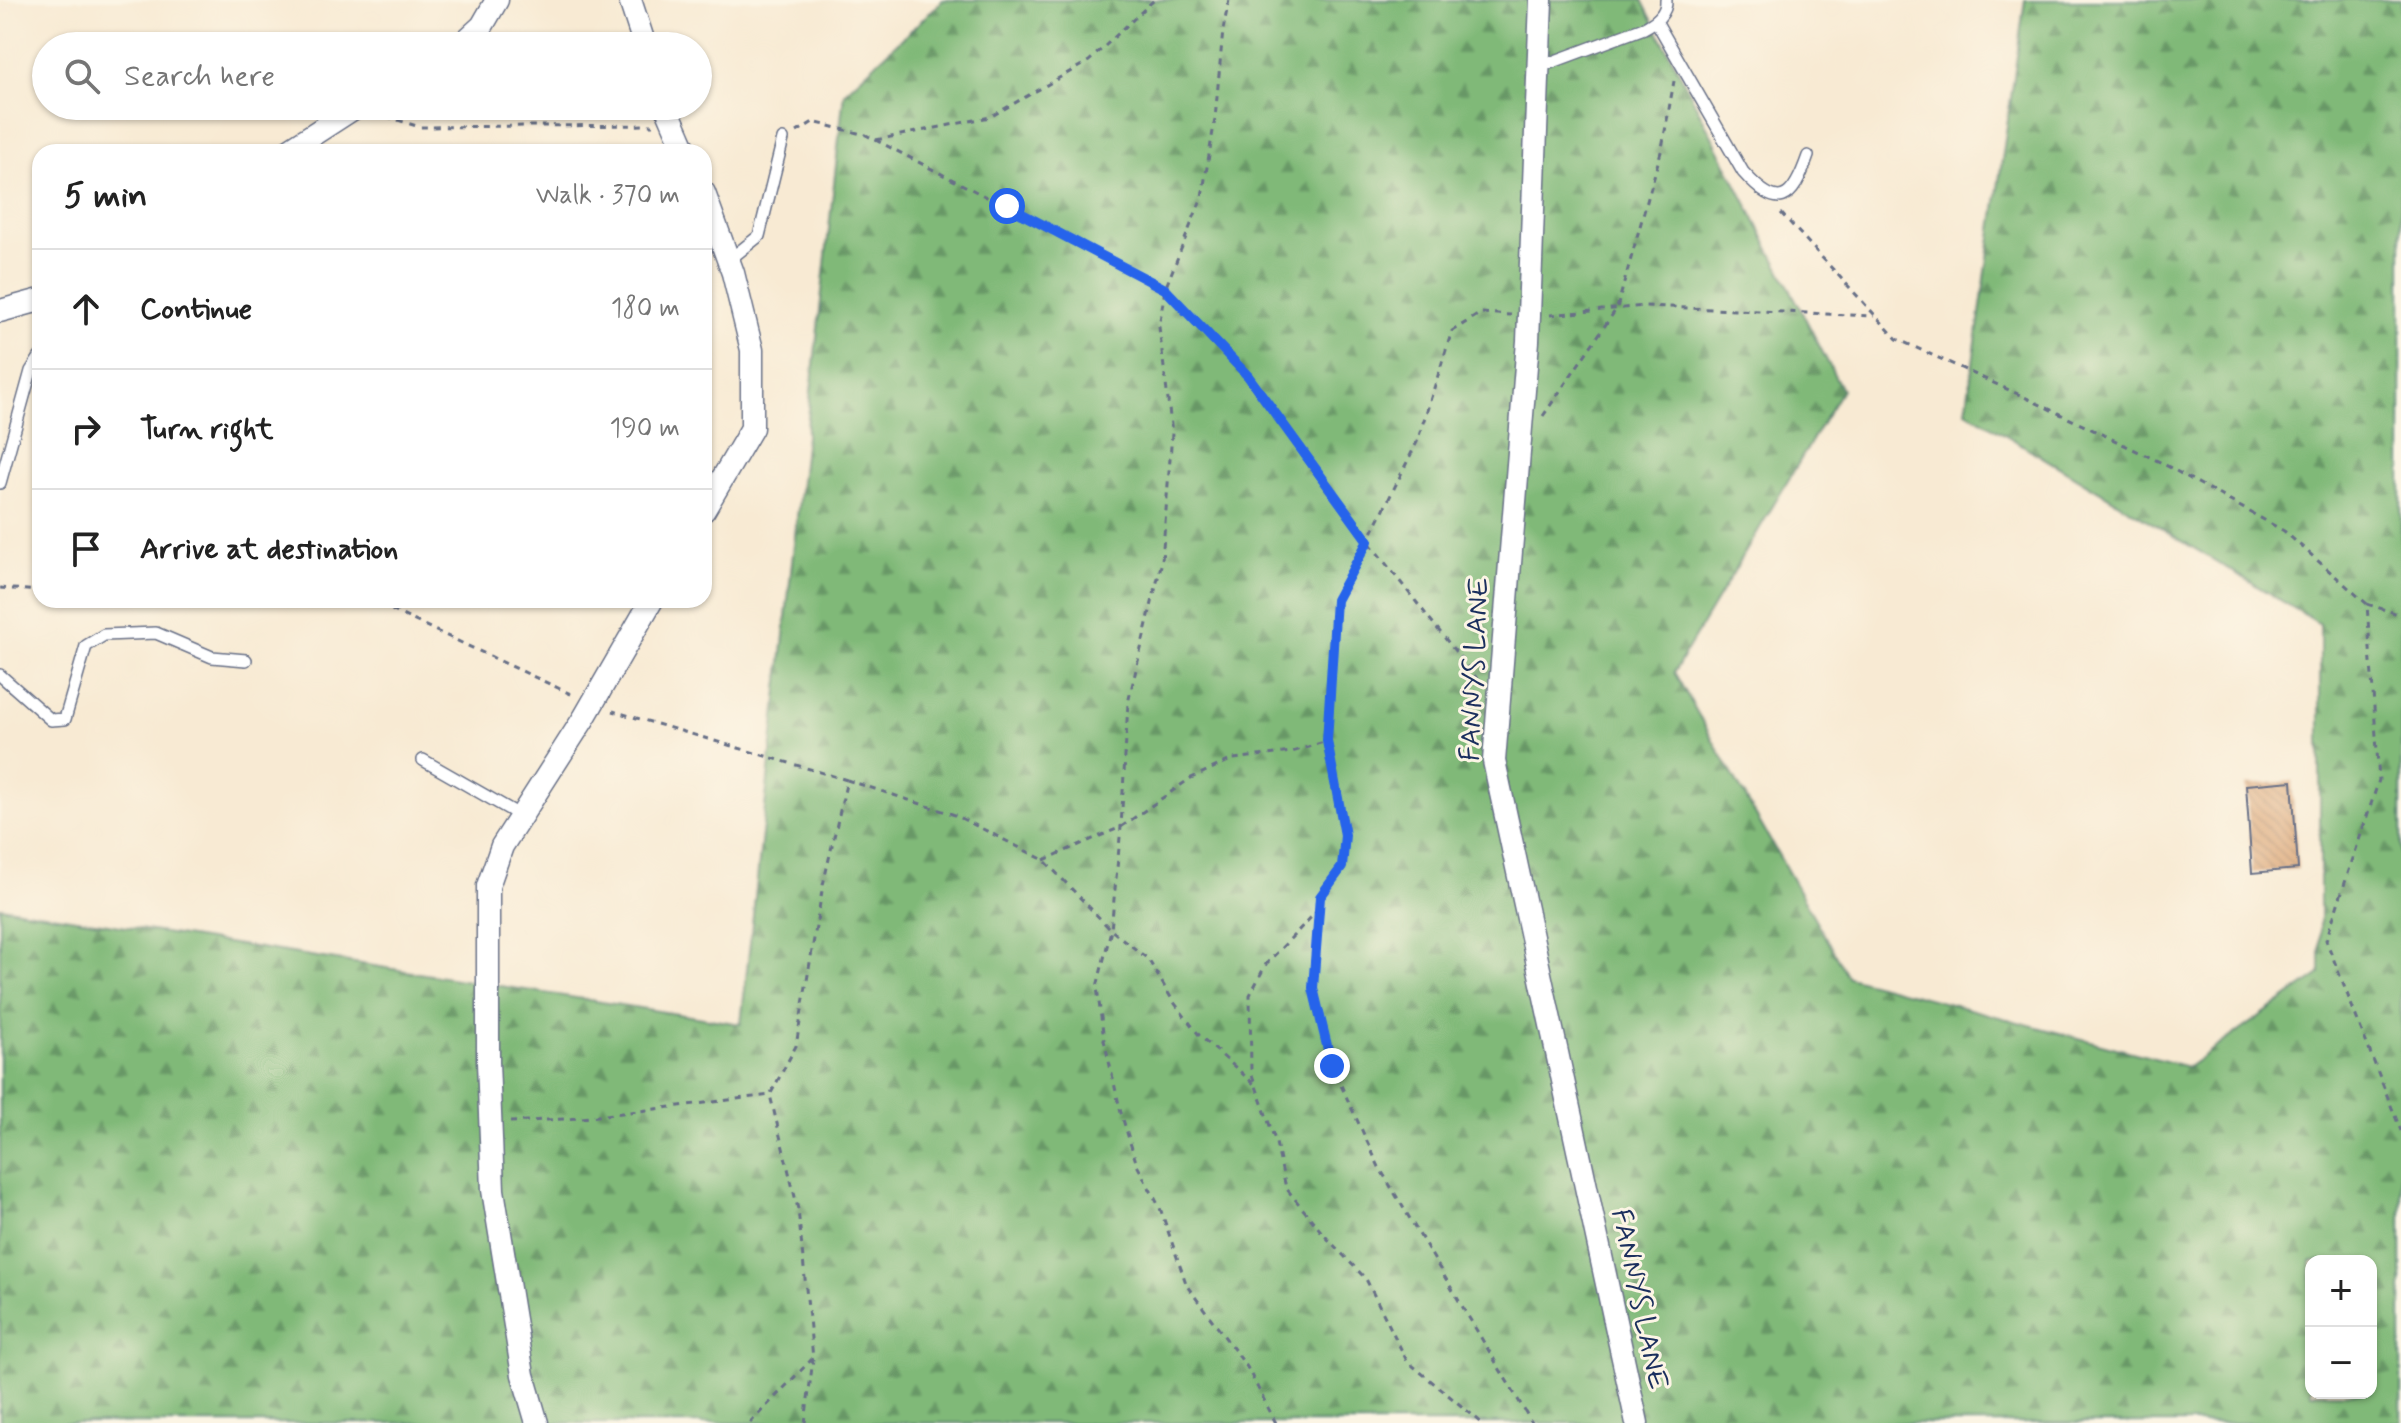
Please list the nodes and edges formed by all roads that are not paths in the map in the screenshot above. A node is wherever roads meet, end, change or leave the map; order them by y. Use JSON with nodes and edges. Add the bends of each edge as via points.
{"nodes":[{"id":1,"x":497,"y":0,"type":"edge"},
{"id":2,"x":630,"y":0,"type":"edge"},
{"id":3,"x":1541,"y":0,"type":"edge"},
{"id":4,"x":1666,"y":0,"type":"edge"},
{"id":5,"x":1656,"y":21,"type":"junction"},
{"id":6,"x":475,"y":32,"type":"edge"},
{"id":7,"x":640,"y":32,"type":"edge"},
{"id":8,"x":1539,"y":67,"type":"junction"},
{"id":9,"x":335,"y":120,"type":"edge"},
{"id":10,"x":672,"y":120,"type":"edge"},
{"id":11,"x":783,"y":139,"type":"road end"},
{"id":12,"x":298,"y":144,"type":"edge"},
{"id":13,"x":682,"y":144,"type":"edge"},
{"id":14,"x":1808,"y":156,"type":"dead end"},
{"id":15,"x":712,"y":214,"type":"edge"},
{"id":16,"x":729,"y":260,"type":"junction"},
{"id":17,"x":32,"y":302,"type":"edge"},
{"id":18,"x":0,"y":311,"type":"edge"},
{"id":19,"x":32,"y":369,"type":"edge"},
{"id":20,"x":0,"y":483,"type":"edge"},
{"id":21,"x":712,"y":496,"type":"edge"},
{"id":22,"x":647,"y":608,"type":"edge"},
{"id":23,"x":246,"y":660,"type":"dead end"},
{"id":24,"x":0,"y":675,"type":"edge"},
{"id":25,"x":423,"y":760,"type":"dead end"},
{"id":26,"x":521,"y":816,"type":"junction"},
{"id":27,"x":537,"y":1423,"type":"edge"},
{"id":28,"x":1637,"y":1423,"type":"edge"}],
"edges":[{"from":1,"to":6,"type":"street"},
{"from":2,"to":7,"type":"street"},
{"from":3,"to":8,"type":"street","name":"FANNYS LANE"},
{"from":4,"to":5,"type":"lane"},
{"from":5,"to":8,"type":"lane"},
{"from":5,"to":14,"type":"lane","via":[[1743,172],[1760,190],[1773,197],[1788,195],[1798,185]]},
{"from":8,"to":28,"type":"street","name":"FANNYS LANE","via":[[1529,317],[1494,761]]},
{"from":9,"to":12,"type":"street"},
{"from":10,"to":13,"type":"street"},
{"from":11,"to":16,"type":"lane","via":[[759,236]]},
{"from":15,"to":16,"type":"street"},
{"from":16,"to":21,"type":"street","via":[[752,350],[752,428]]},
{"from":17,"to":18,"type":"street"},
{"from":19,"to":20,"type":"lane"},
{"from":22,"to":26,"type":"street"},
{"from":23,"to":24,"type":"lane","via":[[212,657],[156,633],[104,635],[86,646],[65,719],[51,720]]},
{"from":25,"to":26,"type":"lane"},
{"from":26,"to":27,"type":"street","via":[[502,846],[488,886],[488,1062],[493,1190],[523,1375]]}]}
